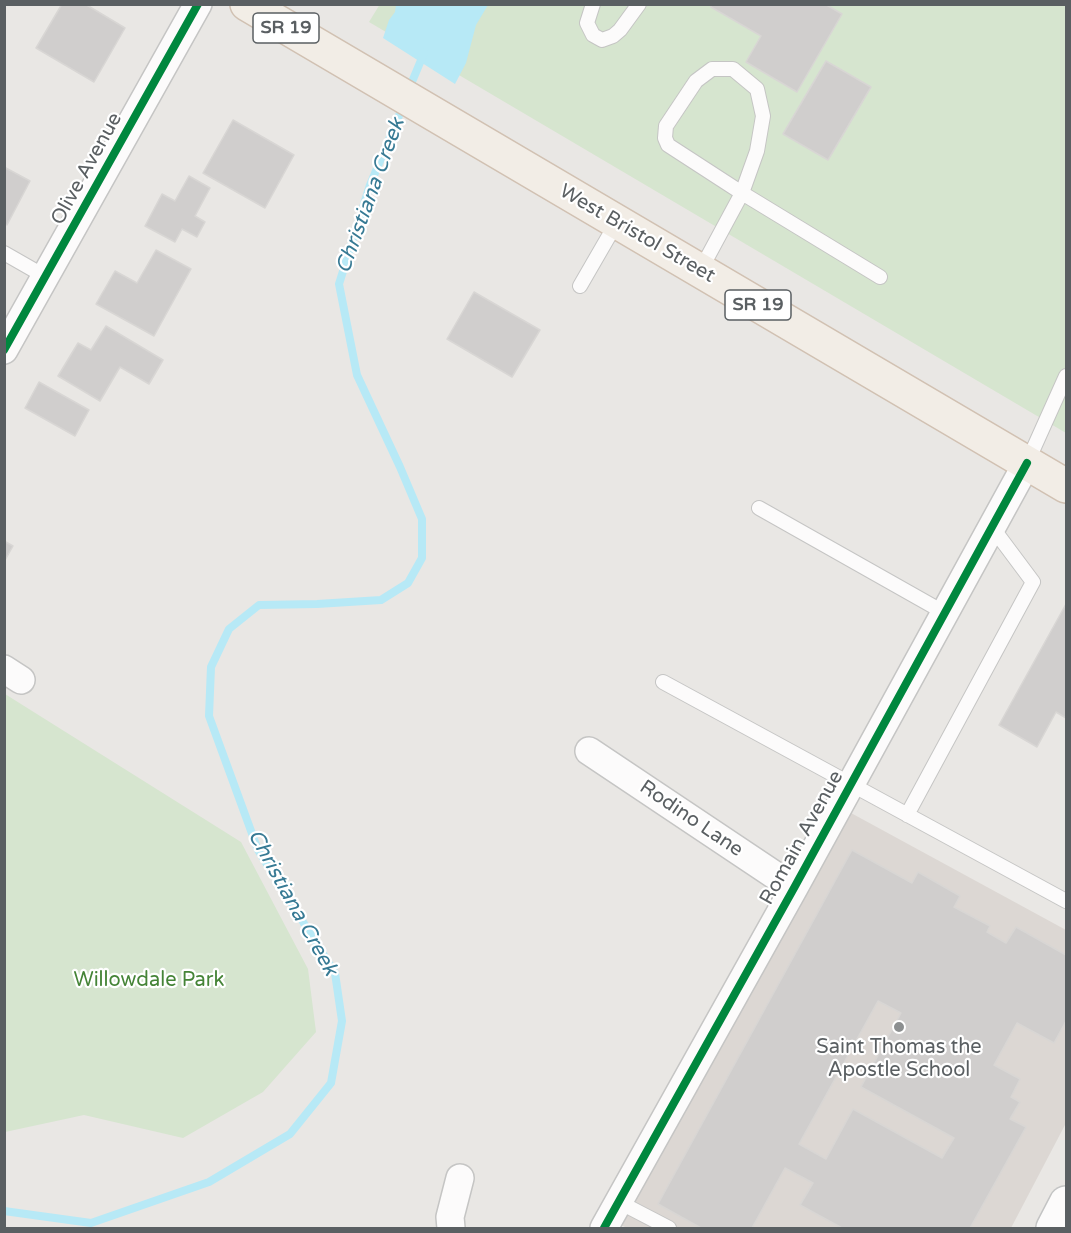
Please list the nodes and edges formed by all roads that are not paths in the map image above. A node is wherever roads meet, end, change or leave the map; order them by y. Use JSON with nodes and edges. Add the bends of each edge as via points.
{"nodes":[{"id":1,"x":198,"y":4,"type":"edge"},
{"id":2,"x":247,"y":4,"type":"edge"},
{"id":3,"x":593,"y":4,"type":"edge"},
{"id":4,"x":639,"y":4,"type":"edge"},
{"id":5,"x":742,"y":194,"type":"junction"},
{"id":6,"x":617,"y":222,"type":"junction"},
{"id":7,"x":4,"y":253,"type":"edge"},
{"id":8,"x":700,"y":271,"type":"junction"},
{"id":9,"x":46,"y":277,"type":"junction"},
{"id":10,"x":880,"y":277,"type":"dead end"},
{"id":11,"x":580,"y":286,"type":"dead end"},
{"id":12,"x":4,"y":350,"type":"edge"},
{"id":13,"x":1066,"y":376,"type":"edge"},
{"id":14,"x":1027,"y":463,"type":"junction"},
{"id":15,"x":1066,"y":486,"type":"edge"},
{"id":16,"x":759,"y":508,"type":"dead end"},
{"id":17,"x":992,"y":527,"type":"junction"},
{"id":18,"x":945,"y":613,"type":"junction"},
{"id":19,"x":663,"y":682,"type":"dead end"},
{"id":20,"x":589,"y":751,"type":"dead end"},
{"id":21,"x":850,"y":785,"type":"junction"},
{"id":22,"x":907,"y":815,"type":"junction"},
{"id":23,"x":794,"y":888,"type":"junction"},
{"id":24,"x":1066,"y":901,"type":"edge"},
{"id":25,"x":460,"y":1178,"type":"dead end"},
{"id":26,"x":619,"y":1202,"type":"junction"},
{"id":27,"x":1066,"y":1203,"type":"edge"},
{"id":28,"x":451,"y":1228,"type":"edge"},
{"id":29,"x":604,"y":1228,"type":"edge"},
{"id":30,"x":669,"y":1228,"type":"edge"},
{"id":31,"x":1053,"y":1228,"type":"edge"}],
"edges":[{"from":1,"to":9,"type":"street","name":"Olive Avenue"},
{"from":2,"to":6,"type":"main road","name":"West Bristol Street","number":"SR 19"},
{"from":3,"to":4,"type":"lane","via":[[587,23],[602,40],[620,30]]},
{"from":5,"to":5,"type":"lane","via":[[758,152],[763,116],[757,89],[733,69],[712,69],[696,81],[666,126],[665,138],[668,145]]},
{"from":5,"to":8,"type":"lane"},
{"from":5,"to":10,"type":"lane"},
{"from":6,"to":8,"type":"main road","name":"West Bristol Street","number":"SR 19"},
{"from":6,"to":11,"type":"lane"},
{"from":7,"to":9,"type":"lane"},
{"from":8,"to":14,"type":"main road","name":"West Bristol Street","number":"SR 19"},
{"from":9,"to":12,"type":"street","name":"Olive Avenue"},
{"from":13,"to":14,"type":"lane"},
{"from":14,"to":15,"type":"main road","number":"SR 19"},
{"from":14,"to":17,"type":"street","name":"Romain Avenue"},
{"from":16,"to":18,"type":"lane"},
{"from":17,"to":18,"type":"street","name":"Romain Avenue"},
{"from":17,"to":22,"type":"lane","via":[[1033,582]]},
{"from":18,"to":21,"type":"street","name":"Romain Avenue"},
{"from":19,"to":21,"type":"lane"},
{"from":20,"to":23,"type":"street","name":"Rodino Lane"},
{"from":21,"to":22,"type":"lane"},
{"from":21,"to":23,"type":"street","name":"Romain Avenue"},
{"from":22,"to":24,"type":"lane"},
{"from":23,"to":26,"type":"street","name":"Romain Avenue"},
{"from":25,"to":28,"type":"street"},
{"from":26,"to":29,"type":"street","name":"Romain Avenue"},
{"from":26,"to":30,"type":"lane"},
{"from":27,"to":31,"type":"main road"}]}
